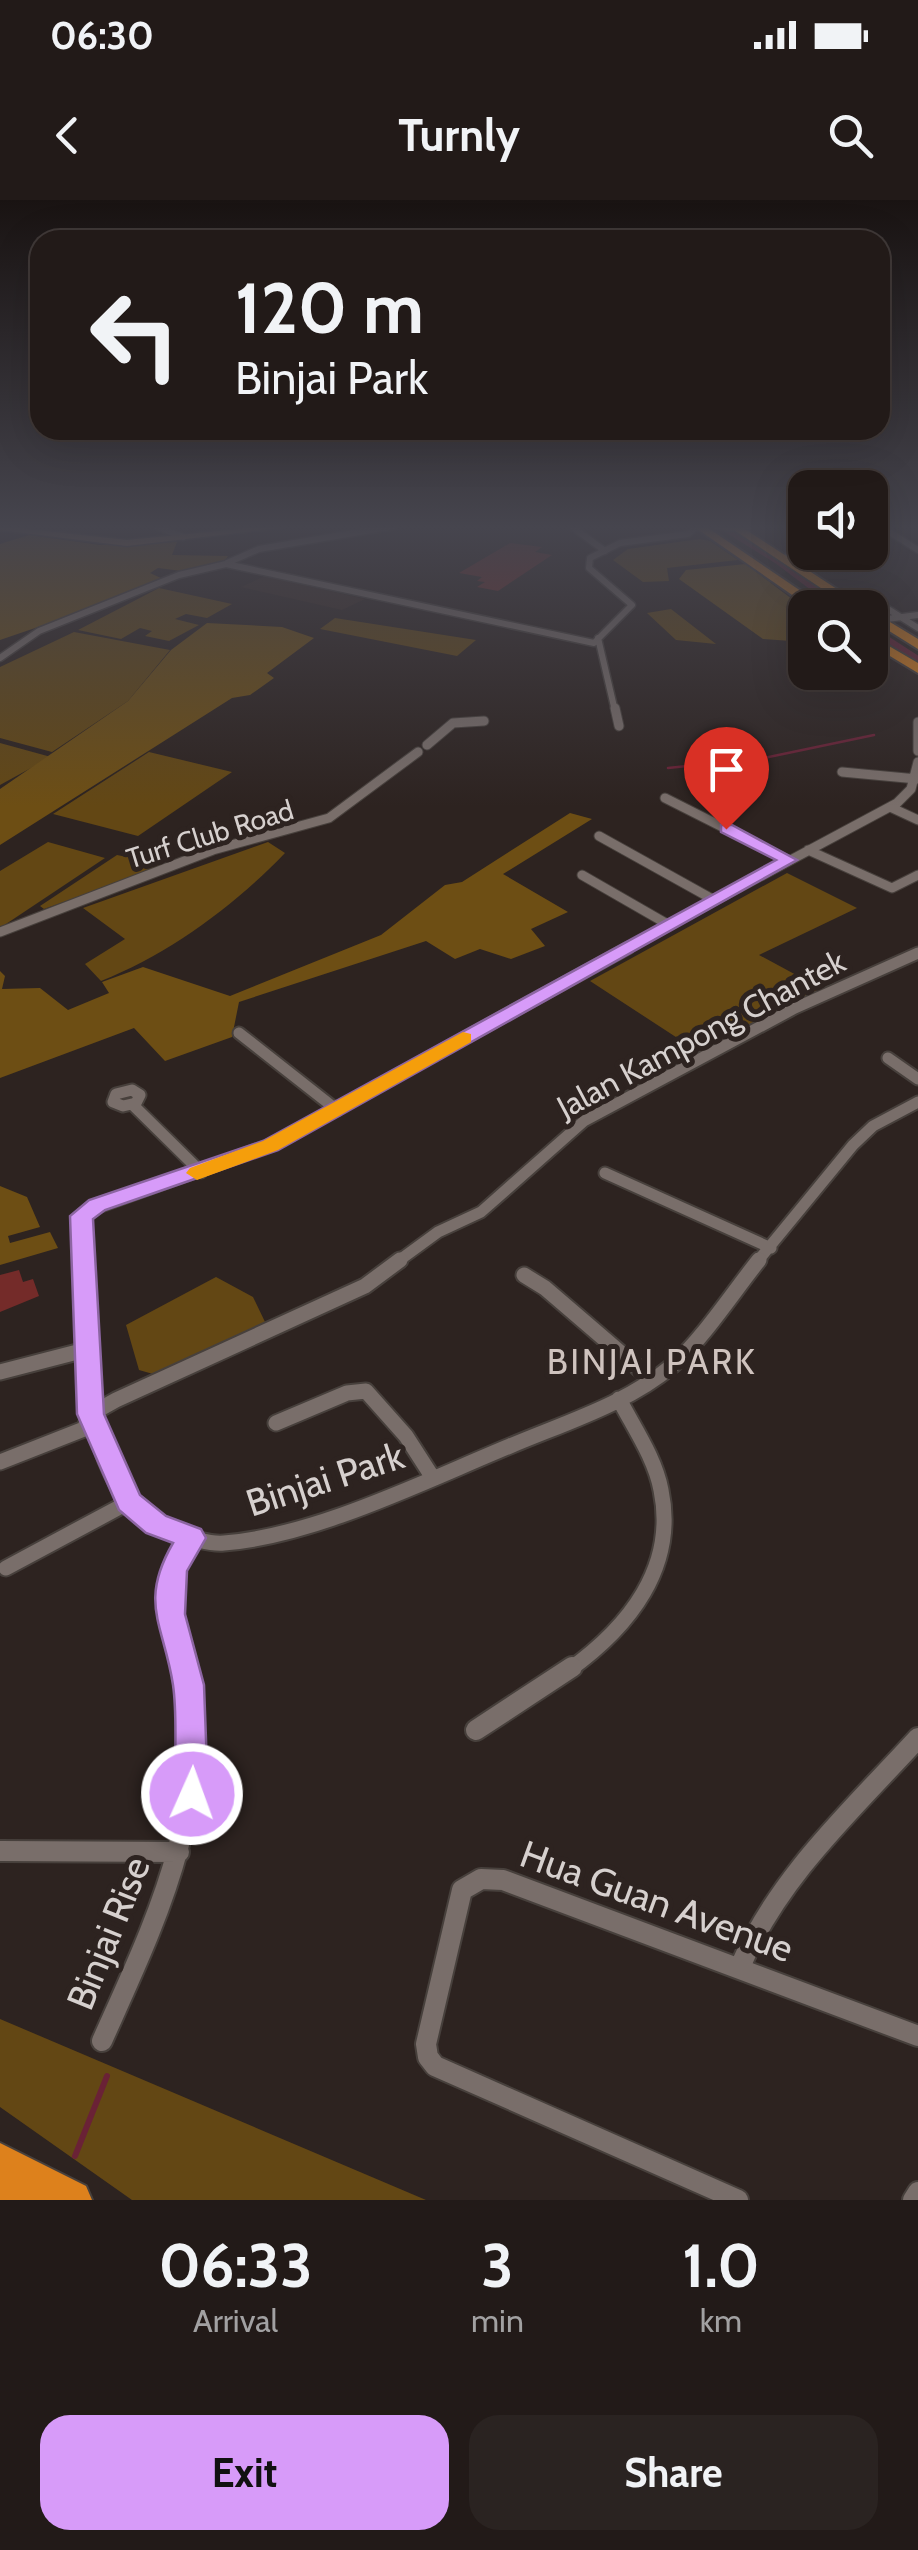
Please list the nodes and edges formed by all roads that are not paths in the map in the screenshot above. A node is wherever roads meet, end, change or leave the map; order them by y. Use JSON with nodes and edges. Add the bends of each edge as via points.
{"nodes":[{"id":1,"x":68,"y":619,"type":"edge"},
{"id":2,"x":484,"y":619,"type":"edge"},
{"id":3,"x":620,"y":619,"type":"edge"},
{"id":4,"x":623,"y":619,"type":"edge"},
{"id":5,"x":888,"y":620,"type":"edge"},
{"id":6,"x":614,"y":627,"type":"junction"},
{"id":7,"x":598,"y":638,"type":"junction"},
{"id":8,"x":917,"y":639,"type":"edge"},
{"id":9,"x":888,"y":650,"type":"edge"},
{"id":10,"x":0,"y":658,"type":"edge"},
{"id":11,"x":918,"y":669,"type":"edge"},
{"id":12,"x":501,"y":713,"type":"dead end"},
{"id":13,"x":484,"y":721,"type":"junction"},
{"id":14,"x":918,"y":722,"type":"edge"},
{"id":15,"x":451,"y":726,"type":"junction"},
{"id":16,"x":467,"y":726,"type":"junction"},
{"id":17,"x":618,"y":726,"type":"dead end"},
{"id":18,"x":440,"y":733,"type":"junction"},
{"id":19,"x":427,"y":744,"type":"dead end"},
{"id":20,"x":918,"y":751,"type":"edge"},
{"id":21,"x":418,"y":752,"type":"dead end"},
{"id":22,"x":918,"y":762,"type":"edge"},
{"id":23,"x":842,"y":772,"type":"dead end"},
{"id":24,"x":916,"y":779,"type":"edge"},
{"id":25,"x":665,"y":798,"type":"dead end"},
{"id":26,"x":890,"y":808,"type":"junction"},
{"id":27,"x":918,"y":820,"type":"edge"},
{"id":28,"x":599,"y":836,"type":"dead end"},
{"id":29,"x":808,"y":850,"type":"junction"},
{"id":30,"x":788,"y":860,"type":"junction"},
{"id":31,"x":582,"y":875,"type":"dead end"},
{"id":32,"x":918,"y":875,"type":"edge"},
{"id":33,"x":714,"y":900,"type":"junction"},
{"id":34,"x":669,"y":925,"type":"junction"},
{"id":35,"x":0,"y":932,"type":"edge"},
{"id":36,"x":918,"y":953,"type":"edge"},
{"id":37,"x":239,"y":1033,"type":"dead end"},
{"id":38,"x":888,"y":1058,"type":"dead end"},
{"id":39,"x":918,"y":1080,"type":"edge"},
{"id":40,"x":918,"y":1102,"type":"edge"},
{"id":41,"x":133,"y":1105,"type":"dead end"},
{"id":42,"x":337,"y":1110,"type":"junction"},
{"id":43,"x":201,"y":1172,"type":"junction"},
{"id":44,"x":606,"y":1173,"type":"dead end"},
{"id":45,"x":771,"y":1248,"type":"junction"},
{"id":46,"x":524,"y":1275,"type":"dead end"},
{"id":47,"x":89,"y":1349,"type":"junction"},
{"id":48,"x":0,"y":1372,"type":"edge"},
{"id":49,"x":651,"y":1379,"type":"junction"},
{"id":50,"x":619,"y":1399,"type":"junction"},
{"id":51,"x":91,"y":1414,"type":"junction"},
{"id":52,"x":276,"y":1423,"type":"dead end"},
{"id":53,"x":0,"y":1462,"type":"edge"},
{"id":54,"x":433,"y":1478,"type":"junction"},
{"id":55,"x":129,"y":1502,"type":"junction"},
{"id":56,"x":191,"y":1538,"type":"junction"},
{"id":57,"x":6,"y":1568,"type":"dead end"},
{"id":58,"x":476,"y":1730,"type":"dead end"},
{"id":59,"x":918,"y":1738,"type":"edge"},
{"id":60,"x":0,"y":1851,"type":"edge"},
{"id":61,"x":179,"y":1852,"type":"junction"},
{"id":62,"x":740,"y":1967,"type":"junction"},
{"id":63,"x":918,"y":2036,"type":"edge"},
{"id":64,"x":102,"y":2041,"type":"dead end"},
{"id":65,"x":0,"y":2162,"type":"edge"},
{"id":66,"x":0,"y":2182,"type":"edge"},
{"id":67,"x":918,"y":2192,"type":"edge"},
{"id":68,"x":24,"y":2200,"type":"edge"},
{"id":69,"x":72,"y":2200,"type":"edge"},
{"id":70,"x":738,"y":2200,"type":"edge"},
{"id":71,"x":913,"y":2200,"type":"edge"}],
"edges":[{"from":1,"to":10,"type":"street"},
{"from":2,"to":7,"type":"street","via":[[594,643]]},
{"from":3,"to":6,"type":"street"},
{"from":4,"to":6,"type":"street"},
{"from":5,"to":8,"type":"highway"},
{"from":6,"to":7,"type":"street"},
{"from":7,"to":17,"type":"street"},
{"from":9,"to":11,"type":"highway"},
{"from":12,"to":13,"type":"street"},
{"from":13,"to":15,"type":"street"},
{"from":13,"to":16,"type":"street"},
{"from":14,"to":20,"type":"street"},
{"from":15,"to":16,"type":"street"},
{"from":15,"to":18,"type":"street"},
{"from":16,"to":18,"type":"street"},
{"from":18,"to":19,"type":"street"},
{"from":21,"to":35,"type":"street","name":"Turf Club Road","via":[[321,822],[213,850]]},
{"from":22,"to":24,"type":"street"},
{"from":23,"to":24,"type":"street"},
{"from":24,"to":26,"type":"street","via":[[906,798]]},
{"from":25,"to":30,"type":"street"},
{"from":26,"to":27,"type":"street"},
{"from":26,"to":29,"type":"street"},
{"from":28,"to":33,"type":"street"},
{"from":29,"to":30,"type":"street"},
{"from":29,"to":32,"type":"street","via":[[892,888]]},
{"from":30,"to":33,"type":"street"},
{"from":31,"to":34,"type":"street"},
{"from":33,"to":34,"type":"street"},
{"from":34,"to":42,"type":"street"},
{"from":36,"to":51,"type":"street","name":"Jalan Kampong Chantek","via":[[795,1008],[594,1115],[481,1212],[438,1232],[365,1286]]},
{"from":37,"to":42,"type":"street"},
{"from":38,"to":39,"type":"street"},
{"from":40,"to":45,"type":"street","name":"Binjai Park","via":[[853,1145]]},
{"from":41,"to":43,"type":"street"},
{"from":42,"to":43,"type":"street"},
{"from":43,"to":47,"type":"street","via":[[97,1205],[82,1216]]},
{"from":44,"to":45,"type":"street"},
{"from":45,"to":49,"type":"street","name":"Binjai Park","via":[[688,1350]]},
{"from":46,"to":49,"type":"street"},
{"from":47,"to":48,"type":"street"},
{"from":47,"to":51,"type":"street"},
{"from":49,"to":50,"type":"street","name":"Binjai Park"},
{"from":50,"to":54,"type":"street","name":"Binjai Park"},
{"from":50,"to":58,"type":"street","via":[[662,1491],[661,1564],[629,1614],[589,1657]]},
{"from":51,"to":53,"type":"street","name":"Jalan Kampong Chantek","via":[[84,1429]]},
{"from":51,"to":55,"type":"street"},
{"from":52,"to":54,"type":"street","name":"Binjai Park","via":[[347,1392],[366,1392],[388,1412]]},
{"from":54,"to":56,"type":"street","name":"Binjai Park","via":[[246,1541]]},
{"from":55,"to":56,"type":"street","name":"Binjai Park","via":[[156,1524]]},
{"from":55,"to":57,"type":"street"},
{"from":56,"to":61,"type":"street","name":"Binjai Rise","via":[[172,1570],[170,1590],[194,1750]]},
{"from":59,"to":62,"type":"street","via":[[776,1901],[748,1941]]},
{"from":60,"to":61,"type":"street","name":"Binjai Rise"},
{"from":61,"to":64,"type":"street","name":"Binjai Rise"},
{"from":62,"to":63,"type":"street","name":"Hua Guan Avenue"},
{"from":62,"to":70,"type":"street","name":"Hua Guan Avenue","via":[[503,1880],[481,1879],[458,1896],[426,2044],[435,2066],[454,2077]]},
{"from":65,"to":69,"type":"highway"},
{"from":66,"to":68,"type":"highway"},
{"from":67,"to":71,"type":"street"}]}
